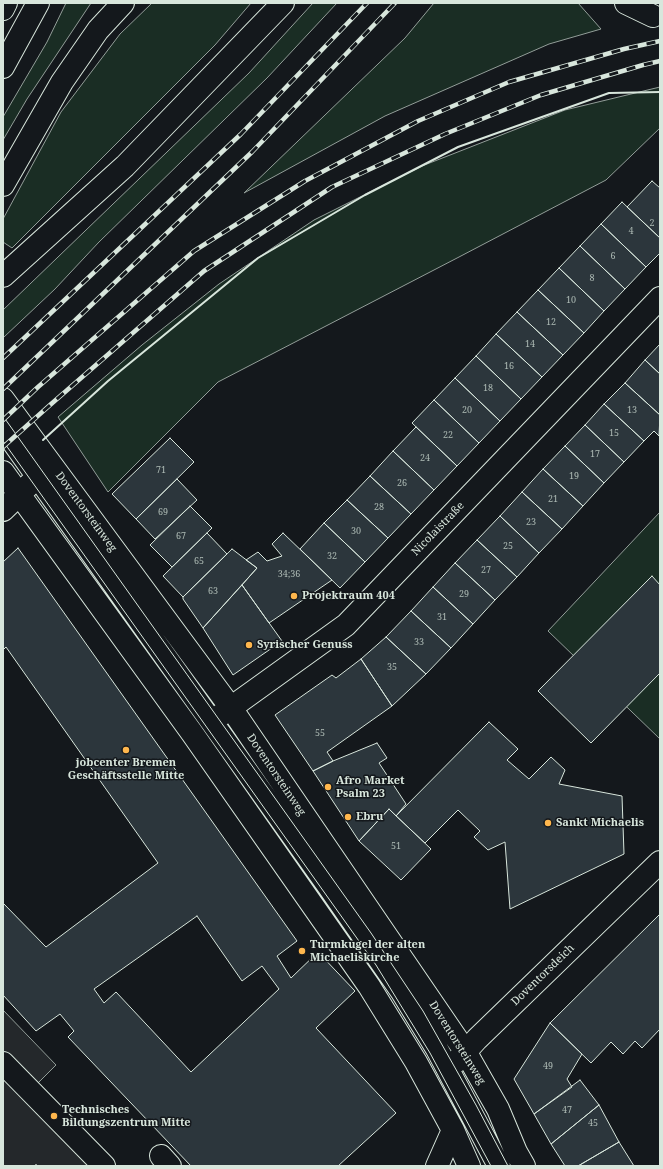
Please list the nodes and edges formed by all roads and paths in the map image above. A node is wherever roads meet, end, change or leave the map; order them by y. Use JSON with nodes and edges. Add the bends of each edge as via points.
{"nodes":[{"id":1,"x":6,"y":3,"type":"edge"},
{"id":2,"x":38,"y":3,"type":"edge"},
{"id":3,"x":123,"y":3,"type":"edge"},
{"id":4,"x":283,"y":3,"type":"edge"},
{"id":5,"x":626,"y":3,"type":"edge"},
{"id":6,"x":3,"y":9,"type":"edge"},
{"id":7,"x":650,"y":13,"type":"edge"},
{"id":8,"x":3,"y":67,"type":"edge"},
{"id":9,"x":3,"y":185,"type":"edge"},
{"id":10,"x":3,"y":276,"type":"edge"},
{"id":11,"x":660,"y":298,"type":"edge"},
{"id":12,"x":3,"y":399,"type":"edge"},
{"id":13,"x":3,"y":428,"type":"edge"},
{"id":14,"x":44,"y":470,"type":"junction"},
{"id":15,"x":3,"y":472,"type":"edge"},
{"id":16,"x":20,"y":494,"type":"junction"},
{"id":17,"x":3,"y":510,"type":"edge"},
{"id":18,"x":231,"y":708,"type":"junction"},
{"id":19,"x":211,"y":721,"type":"junction"},
{"id":20,"x":192,"y":733,"type":"junction"},
{"id":21,"x":660,"y":862,"type":"edge"},
{"id":22,"x":465,"y":1051,"type":"junction"},
{"id":23,"x":3,"y":1063,"type":"edge"},
{"id":24,"x":449,"y":1072,"type":"junction"},
{"id":25,"x":435,"y":1097,"type":"junction"},
{"id":26,"x":453,"y":1130,"type":"junction"},
{"id":27,"x":104,"y":1166,"type":"edge"},
{"id":28,"x":437,"y":1166,"type":"edge"},
{"id":29,"x":469,"y":1166,"type":"edge"},
{"id":30,"x":499,"y":1166,"type":"edge"},
{"id":31,"x":524,"y":1166,"type":"edge"}],
"edges":[{"from":1,"to":6,"type":"main road"},
{"from":2,"to":8,"type":"main road"},
{"from":3,"to":9,"type":"main road","via":[[98,30],[62,82]]},
{"from":4,"to":10,"type":"main road","via":[[125,166]]},
{"from":5,"to":7,"type":"main road"},
{"from":11,"to":18,"type":"main road","name":"Nicolaistraße","via":[[346,625]]},
{"from":12,"to":14,"type":"main road","name":"Doventorsteinweg"},
{"from":13,"to":14,"type":"main road"},
{"from":14,"to":16,"type":"main road"},
{"from":14,"to":18,"type":"main road","name":"Doventorsteinweg"},
{"from":14,"to":19,"type":"main road"},
{"from":15,"to":16,"type":"main road"},
{"from":16,"to":17,"type":"main road"},
{"from":16,"to":20,"type":"main road"},
{"from":18,"to":19,"type":"main road","name":"Nicolaistraße"},
{"from":18,"to":22,"type":"main road","name":"Doventorsteinweg"},
{"from":19,"to":20,"type":"main road","name":"Nicolaistraße"},
{"from":19,"to":24,"type":"main road","via":[[402,992]]},
{"from":20,"to":25,"type":"main road","via":[[369,986]]},
{"from":21,"to":22,"type":"main road","name":"Doventorsdeich"},
{"from":22,"to":24,"type":"main road","name":"Doventorsdeich"},
{"from":22,"to":31,"type":"main road","name":"Doventorsteinweg","via":[[498,1109]]},
{"from":23,"to":27,"type":"main road"},
{"from":24,"to":25,"type":"main road","name":"Doventorsdeich"},
{"from":24,"to":30,"type":"main road"},
{"from":25,"to":26,"type":"main road"},
{"from":26,"to":28,"type":"main road"},
{"from":26,"to":29,"type":"main road"}]}
